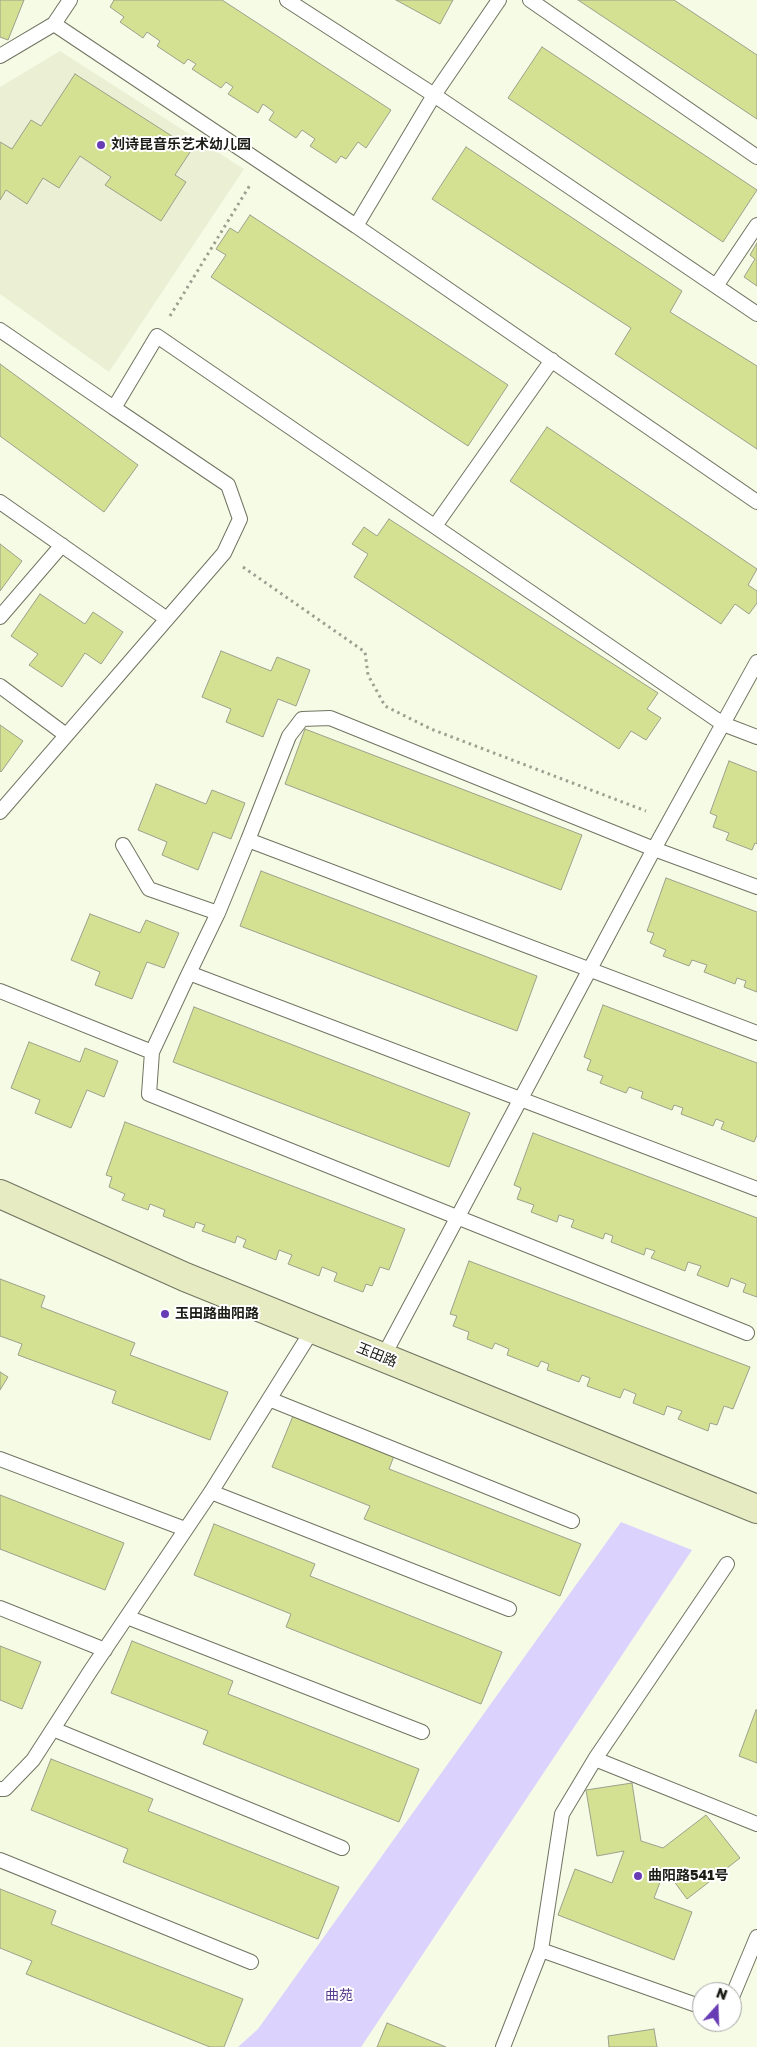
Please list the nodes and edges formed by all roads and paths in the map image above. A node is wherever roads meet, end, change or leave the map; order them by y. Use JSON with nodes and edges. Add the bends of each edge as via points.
{"nodes":[{"id":1,"x":70,"y":0,"type":"edge"},
{"id":2,"x":287,"y":0,"type":"edge"},
{"id":3,"x":499,"y":0,"type":"edge"},
{"id":4,"x":530,"y":0,"type":"edge"},
{"id":5,"x":54,"y":24,"type":"junction"},
{"id":6,"x":0,"y":56,"type":"edge"},
{"id":7,"x":434,"y":95,"type":"junction"},
{"id":8,"x":757,"y":157,"type":"edge"},
{"id":9,"x":264,"y":163,"type":"junction"},
{"id":10,"x":757,"y":225,"type":"edge"},
{"id":11,"x":356,"y":226,"type":"junction"},
{"id":12,"x":716,"y":286,"type":"junction"},
{"id":13,"x":757,"y":314,"type":"edge"},
{"id":14,"x":0,"y":330,"type":"edge"},
{"id":15,"x":157,"y":336,"type":"junction"},
{"id":16,"x":552,"y":360,"type":"junction"},
{"id":17,"x":114,"y":408,"type":"junction"},
{"id":18,"x":0,"y":502,"type":"edge"},
{"id":19,"x":757,"y":502,"type":"edge"},
{"id":20,"x":435,"y":526,"type":"junction"},
{"id":21,"x":62,"y":546,"type":"junction"},
{"id":22,"x":224,"y":553,"type":"junction"},
{"id":23,"x":0,"y":617,"type":"edge"},
{"id":24,"x":167,"y":619,"type":"junction"},
{"id":25,"x":757,"y":662,"type":"edge"},
{"id":26,"x":0,"y":686,"type":"edge"},
{"id":27,"x":723,"y":724,"type":"junction"},
{"id":28,"x":66,"y":736,"type":"junction"},
{"id":29,"x":757,"y":737,"type":"edge"},
{"id":30,"x":0,"y":812,"type":"edge"},
{"id":31,"x":670,"y":820,"type":"junction"},
{"id":32,"x":248,"y":840,"type":"junction"},
{"id":33,"x":123,"y":845,"type":"dead end"},
{"id":34,"x":654,"y":848,"type":"junction"},
{"id":35,"x":757,"y":887,"type":"edge"},
{"id":36,"x":218,"y":913,"type":"junction"},
{"id":37,"x":590,"y":970,"type":"junction"},
{"id":38,"x":189,"y":973,"type":"junction"},
{"id":39,"x":0,"y":991,"type":"edge"},
{"id":40,"x":757,"y":1033,"type":"edge"},
{"id":41,"x":152,"y":1052,"type":"junction"},
{"id":42,"x":522,"y":1100,"type":"junction"},
{"id":43,"x":757,"y":1189,"type":"edge"},
{"id":44,"x":0,"y":1194,"type":"edge"},
{"id":45,"x":458,"y":1217,"type":"junction"},
{"id":46,"x":313,"y":1329,"type":"junction"},
{"id":47,"x":747,"y":1333,"type":"dead end"},
{"id":48,"x":383,"y":1357,"type":"junction"},
{"id":49,"x":270,"y":1399,"type":"junction"},
{"id":50,"x":0,"y":1459,"type":"edge"},
{"id":51,"x":211,"y":1492,"type":"junction"},
{"id":52,"x":757,"y":1509,"type":"edge"},
{"id":53,"x":572,"y":1521,"type":"dead end"},
{"id":54,"x":185,"y":1529,"type":"junction"},
{"id":55,"x":726,"y":1564,"type":"dead end"},
{"id":56,"x":0,"y":1608,"type":"edge"},
{"id":57,"x":509,"y":1609,"type":"dead end"},
{"id":58,"x":127,"y":1617,"type":"junction"},
{"id":59,"x":105,"y":1650,"type":"junction"},
{"id":60,"x":53,"y":1729,"type":"junction"},
{"id":61,"x":422,"y":1732,"type":"dead end"},
{"id":62,"x":595,"y":1760,"type":"junction"},
{"id":63,"x":0,"y":1789,"type":"edge"},
{"id":64,"x":757,"y":1824,"type":"edge"},
{"id":65,"x":342,"y":1848,"type":"dead end"},
{"id":66,"x":0,"y":1860,"type":"edge"},
{"id":67,"x":757,"y":1937,"type":"edge"},
{"id":68,"x":541,"y":1950,"type":"junction"},
{"id":69,"x":251,"y":1962,"type":"dead end"},
{"id":70,"x":738,"y":1982,"type":"edge"},
{"id":71,"x":692,"y":2003,"type":"edge"},
{"id":72,"x":503,"y":2047,"type":"edge"}],
"edges":[{"from":1,"to":5,"type":"lane"},
{"from":2,"to":7,"type":"lane"},
{"from":3,"to":7,"type":"lane"},
{"from":4,"to":8,"type":"lane"},
{"from":5,"to":6,"type":"lane"},
{"from":5,"to":9,"type":"lane"},
{"from":7,"to":11,"type":"lane"},
{"from":7,"to":12,"type":"lane"},
{"from":9,"to":11,"type":"lane"},
{"from":9,"to":15,"type":"path"},
{"from":10,"to":12,"type":"lane"},
{"from":11,"to":16,"type":"lane"},
{"from":12,"to":13,"type":"lane"},
{"from":14,"to":17,"type":"lane"},
{"from":15,"to":17,"type":"lane"},
{"from":15,"to":20,"type":"lane"},
{"from":16,"to":19,"type":"lane"},
{"from":16,"to":20,"type":"lane"},
{"from":17,"to":22,"type":"lane","via":[[228,485],[240,519]]},
{"from":18,"to":21,"type":"lane"},
{"from":20,"to":27,"type":"lane"},
{"from":21,"to":23,"type":"lane"},
{"from":21,"to":24,"type":"lane"},
{"from":22,"to":24,"type":"lane"},
{"from":22,"to":31,"type":"path","via":[[365,652],[368,675],[386,706],[431,729]]},
{"from":24,"to":28,"type":"lane"},
{"from":25,"to":27,"type":"lane"},
{"from":26,"to":28,"type":"lane"},
{"from":27,"to":29,"type":"lane"},
{"from":27,"to":31,"type":"lane"},
{"from":28,"to":30,"type":"lane"},
{"from":31,"to":34,"type":"lane"},
{"from":32,"to":34,"type":"lane","via":[[289,736],[302,719],[330,718]]},
{"from":32,"to":36,"type":"lane"},
{"from":32,"to":37,"type":"lane"},
{"from":33,"to":36,"type":"lane","via":[[149,889]]},
{"from":34,"to":35,"type":"lane"},
{"from":34,"to":37,"type":"lane"},
{"from":36,"to":38,"type":"lane"},
{"from":37,"to":40,"type":"lane"},
{"from":37,"to":42,"type":"lane"},
{"from":38,"to":41,"type":"lane"},
{"from":38,"to":42,"type":"lane"},
{"from":39,"to":41,"type":"lane"},
{"from":41,"to":45,"type":"lane","via":[[149,1094]]},
{"from":42,"to":43,"type":"lane"},
{"from":42,"to":45,"type":"lane"},
{"from":44,"to":46,"type":"street","name":"玉田路","via":[[185,1277]]},
{"from":45,"to":47,"type":"lane"},
{"from":45,"to":48,"type":"lane"},
{"from":46,"to":48,"type":"street","name":"玉田路"},
{"from":46,"to":49,"type":"lane"},
{"from":48,"to":52,"type":"street","name":"玉田路"},
{"from":49,"to":51,"type":"lane"},
{"from":49,"to":53,"type":"lane"},
{"from":50,"to":54,"type":"lane"},
{"from":51,"to":54,"type":"lane"},
{"from":51,"to":57,"type":"lane"},
{"from":54,"to":58,"type":"lane"},
{"from":55,"to":62,"type":"lane"},
{"from":56,"to":59,"type":"lane"},
{"from":58,"to":59,"type":"lane"},
{"from":58,"to":61,"type":"lane"},
{"from":59,"to":60,"type":"lane"},
{"from":60,"to":63,"type":"lane","via":[[33,1760],[5,1788]]},
{"from":60,"to":65,"type":"lane"},
{"from":62,"to":64,"type":"lane"},
{"from":62,"to":68,"type":"lane","via":[[562,1814]]},
{"from":66,"to":69,"type":"lane"},
{"from":67,"to":70,"type":"lane"},
{"from":68,"to":71,"type":"lane"},
{"from":68,"to":72,"type":"lane"}]}
